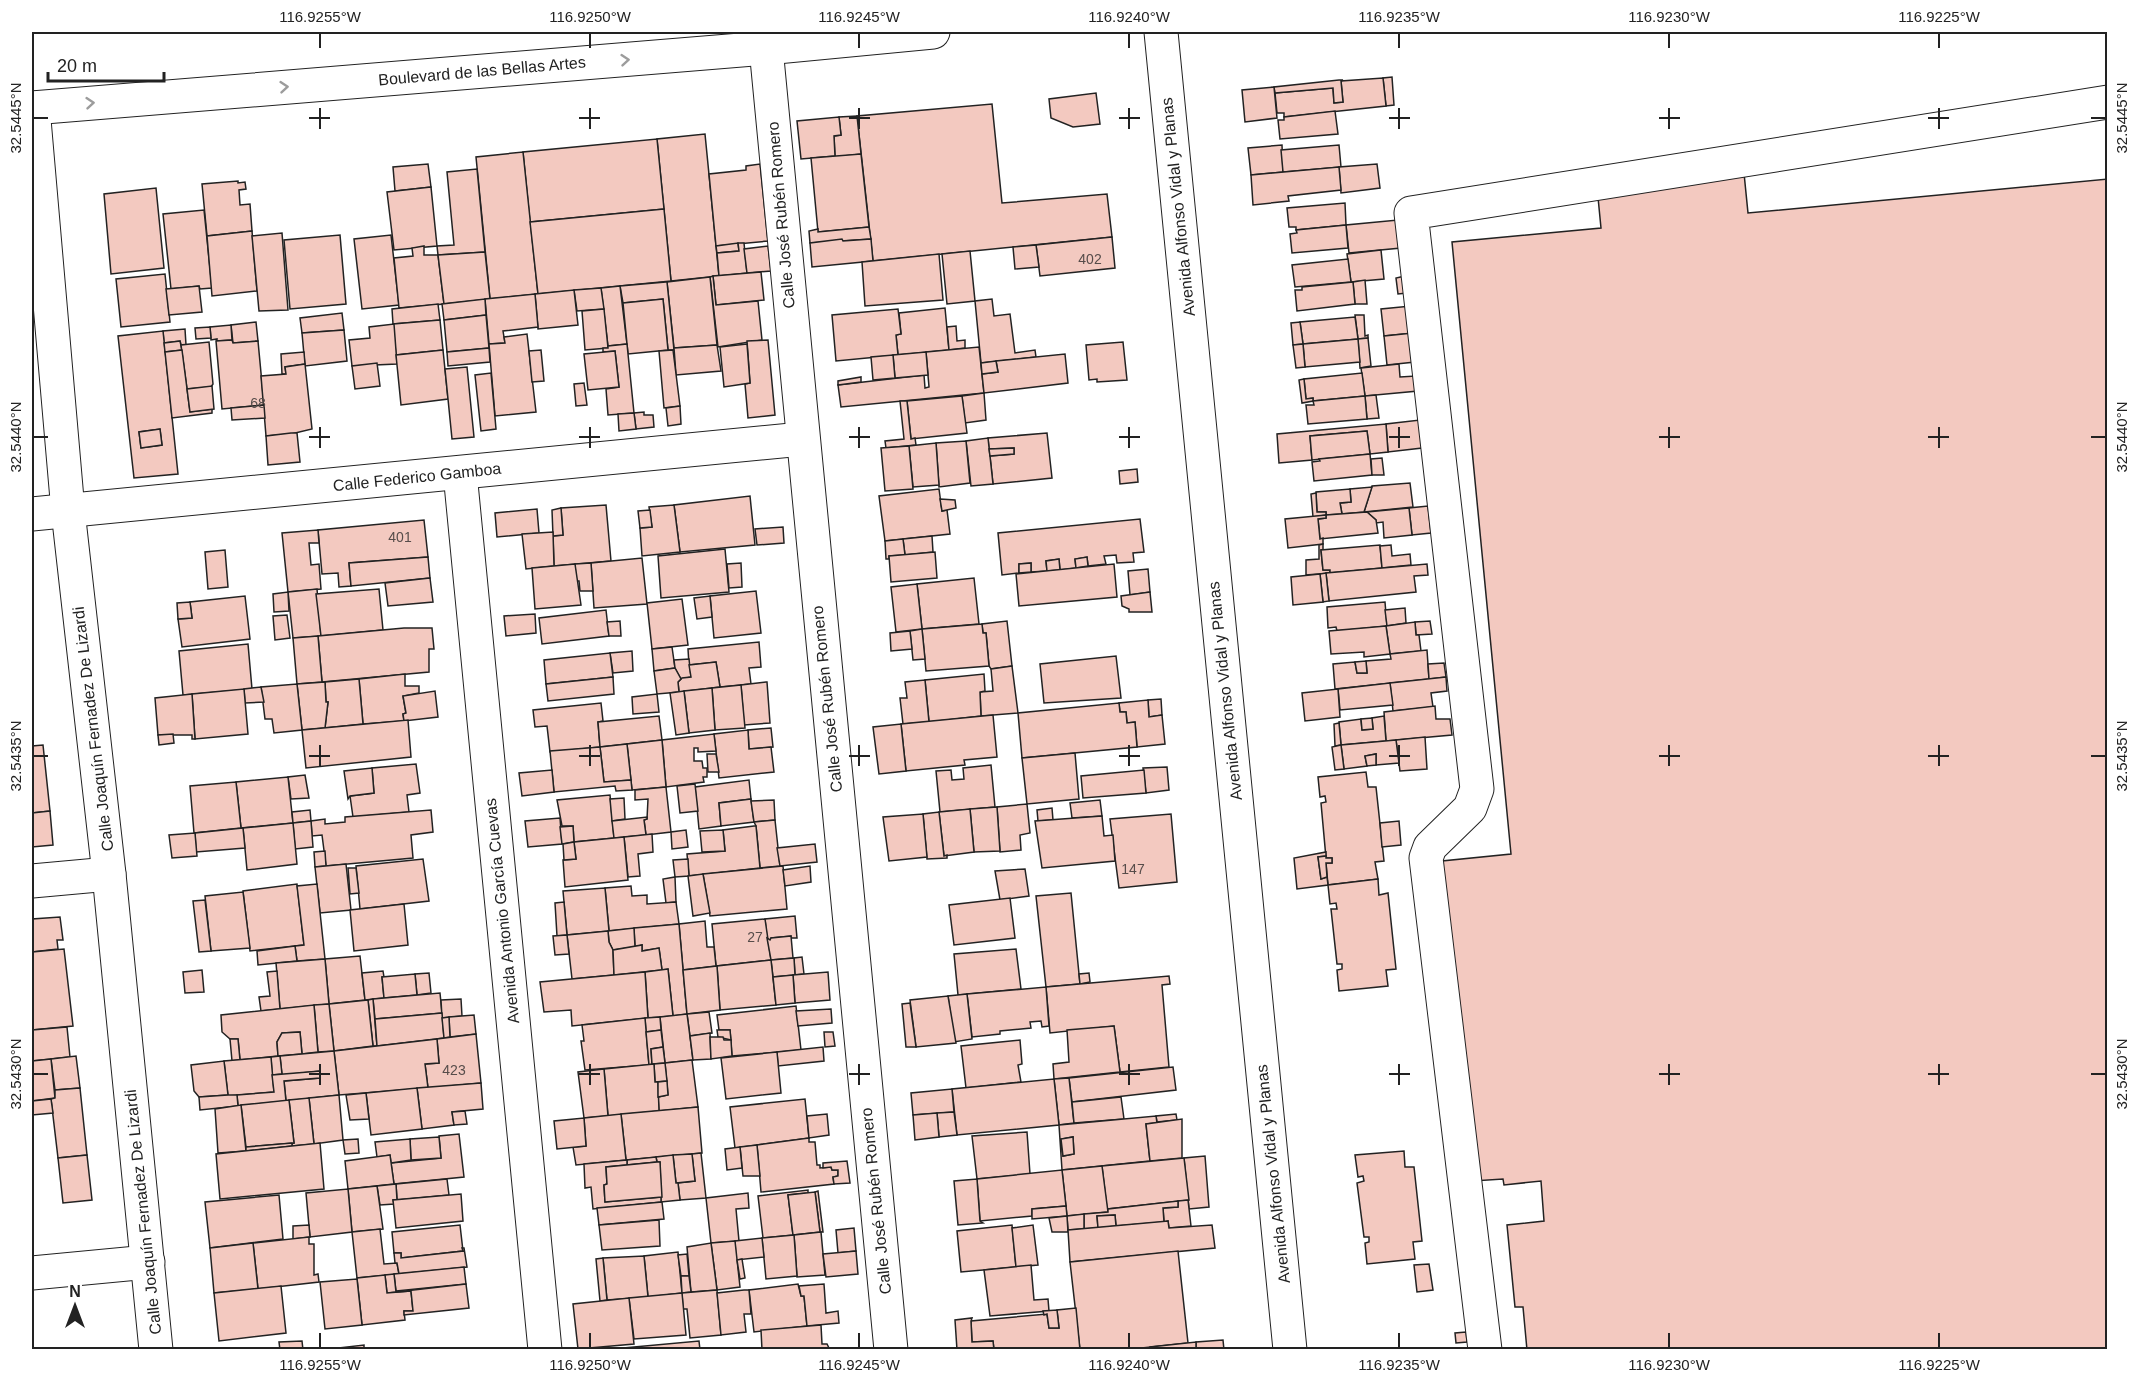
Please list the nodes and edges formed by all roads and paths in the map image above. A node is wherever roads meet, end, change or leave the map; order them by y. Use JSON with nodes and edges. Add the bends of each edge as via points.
{"nodes":[{"id":1,"x":933,"y":32,"type":"edge"},
{"id":2,"x":1161,"y":32,"type":"edge"},
{"id":3,"x":766,"y":48,"type":"junction"},
{"id":4,"x":2108,"y":102,"type":"edge"},
{"id":5,"x":32,"y":108,"type":"edge"},
{"id":6,"x":802,"y":439,"type":"junction"},
{"id":7,"x":459,"y":473,"type":"junction"},
{"id":8,"x":68,"y":511,"type":"junction"},
{"id":9,"x":32,"y":514,"type":"edge"},
{"id":10,"x":109,"y":874,"type":"junction"},
{"id":11,"x":32,"y":881,"type":"edge"},
{"id":12,"x":148,"y":1262,"type":"junction"},
{"id":13,"x":32,"y":1272,"type":"edge"},
{"id":14,"x":156,"y":1350,"type":"edge"},
{"id":15,"x":545,"y":1350,"type":"edge"},
{"id":16,"x":891,"y":1350,"type":"edge"},
{"id":17,"x":1290,"y":1350,"type":"edge"},
{"id":18,"x":1485,"y":1350,"type":"edge"}],
"edges":[{"from":1,"to":3,"type":"street","name":"Boulevard de las Bellas Artes"},
{"from":2,"to":17,"type":"street","name":"Avenida Alfonso Vidal y Planas"},
{"from":5,"to":3,"type":"street","name":"Boulevard de las Bellas Artes","one_way":true},
{"from":3,"to":6,"type":"street","name":"Calle José Rubén Romero"},
{"from":4,"to":18,"type":"street","via":[[1411,213],[1477,789],[1470,808],[1430,847],[1426,858]]},
{"from":5,"to":8,"type":"street","name":"Calle Joaquín Fernadez De Lizardi"},
{"from":6,"to":7,"type":"street","name":"Calle Federico Gamboa"},
{"from":6,"to":16,"type":"street","name":"Calle José Rubén Romero"},
{"from":7,"to":8,"type":"street","name":"Calle Federico Gamboa"},
{"from":7,"to":15,"type":"street","name":"Avenida Antonio García Cuevas"},
{"from":8,"to":9,"type":"street","name":"Calle Federico Gamboa"},
{"from":8,"to":10,"type":"street","name":"Calle Joaquín Fernadez De Lizardi"},
{"from":10,"to":11,"type":"street"},
{"from":10,"to":12,"type":"street","name":"Calle Joaquín Fernadez De Lizardi"},
{"from":12,"to":13,"type":"street"},
{"from":12,"to":14,"type":"street","name":"Calle Joaquín Fernadez De Lizardi"}]}
